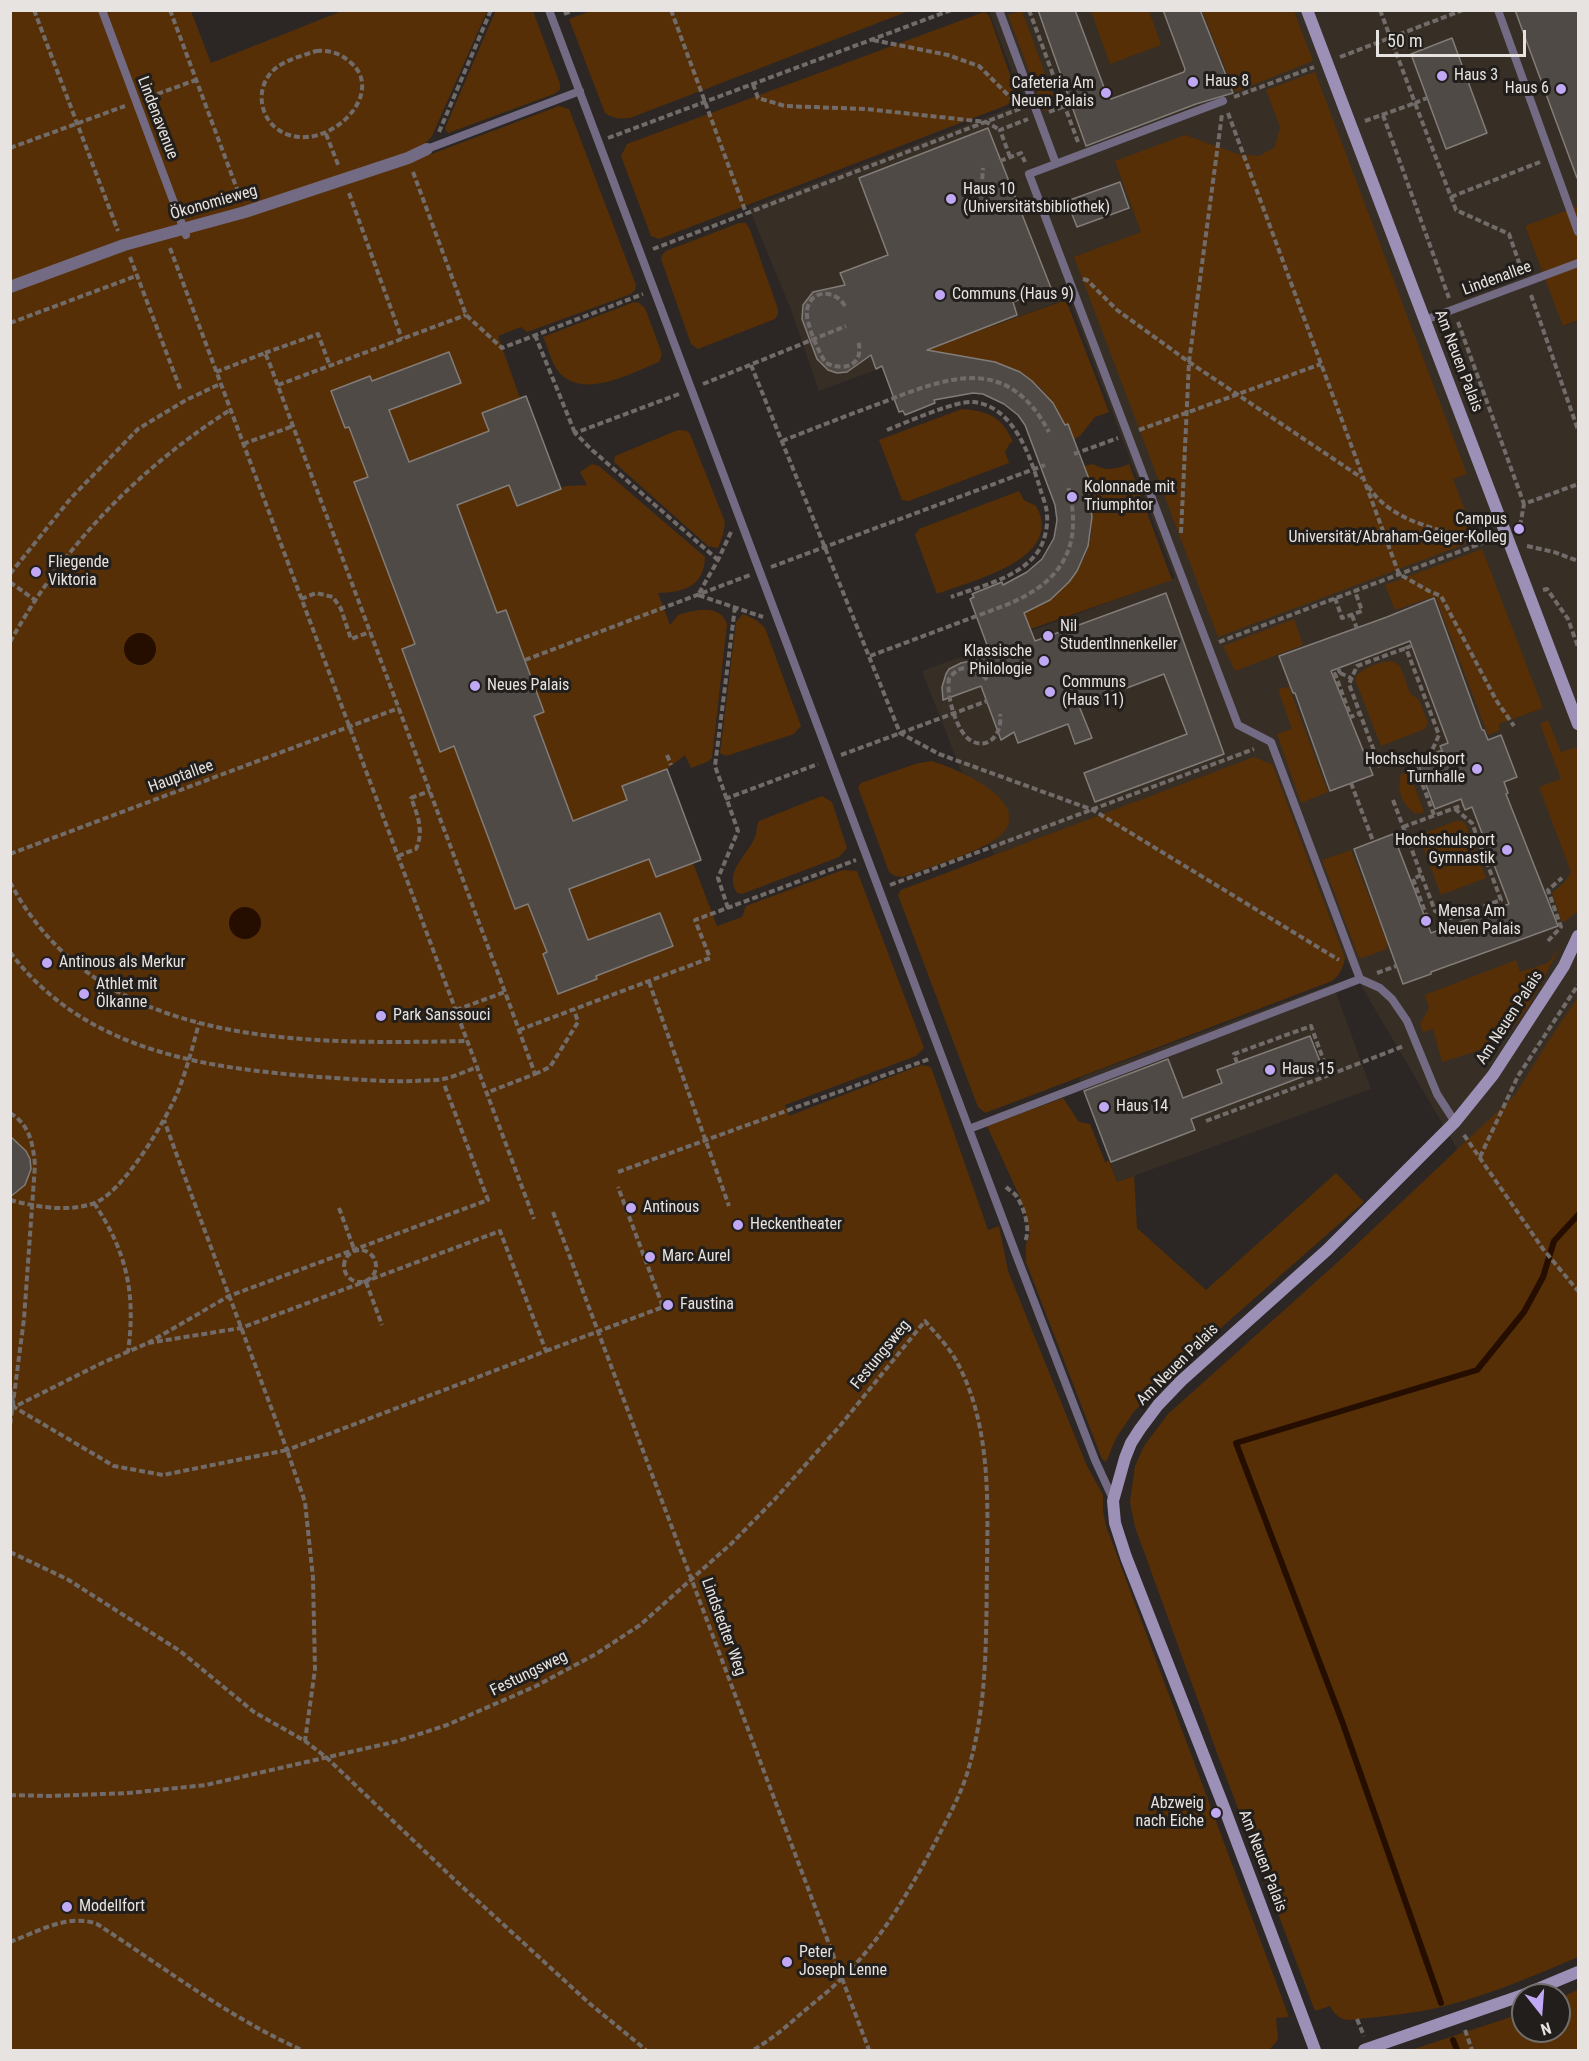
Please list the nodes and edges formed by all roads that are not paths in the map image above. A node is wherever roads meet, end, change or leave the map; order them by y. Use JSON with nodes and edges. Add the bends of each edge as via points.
{"nodes":[{"id":1,"x":102,"y":10,"type":"edge"},
{"id":2,"x":549,"y":10,"type":"edge"},
{"id":3,"x":999,"y":10,"type":"edge"},
{"id":4,"x":1307,"y":10,"type":"edge"},
{"id":5,"x":1498,"y":10,"type":"edge"},
{"id":6,"x":580,"y":91,"type":"junction"},
{"id":7,"x":1223,"y":101,"type":"road end"},
{"id":8,"x":430,"y":148,"type":"joint"},
{"id":9,"x":1056,"y":164,"type":"junction"},
{"id":10,"x":185,"y":232,"type":"junction"},
{"id":11,"x":1578,"y":232,"type":"edge"},
{"id":12,"x":1578,"y":263,"type":"edge"},
{"id":13,"x":10,"y":287,"type":"edge"},
{"id":14,"x":1425,"y":321,"type":"junction"},
{"id":15,"x":1578,"y":724,"type":"edge"},
{"id":16,"x":1578,"y":936,"type":"edge"},
{"id":17,"x":1360,"y":979,"type":"junction"},
{"id":18,"x":1455,"y":1122,"type":"junction"},
{"id":19,"x":969,"y":1129,"type":"junction"},
{"id":20,"x":1113,"y":1501,"type":"junction"},
{"id":21,"x":1578,"y":1972,"type":"edge"},
{"id":22,"x":1552,"y":1983,"type":"edge"},
{"id":23,"x":1511,"y":1999,"type":"edge"},
{"id":24,"x":1315,"y":2050,"type":"edge"},
{"id":25,"x":1364,"y":2050,"type":"edge"}],
"edges":[{"from":1,"to":10,"type":"lane","name":"Lindenavenue"},
{"from":2,"to":6,"type":"lane"},
{"from":3,"to":9,"type":"lane"},
{"from":4,"to":14,"type":"street","name":"Am Neuen Palais"},
{"from":5,"to":11,"type":"lane"},
{"from":6,"to":8,"type":"lane"},
{"from":6,"to":19,"type":"lane"},
{"from":7,"to":9,"type":"lane"},
{"from":8,"to":10,"type":"street","name":"Ökonomieweg"},
{"from":9,"to":17,"type":"lane","via":[[1029,174],[1238,725],[1271,742]]},
{"from":10,"to":13,"type":"street","name":"Ökonomieweg","via":[[124,245]]},
{"from":12,"to":14,"type":"lane","name":"Lindenallee"},
{"from":14,"to":15,"type":"street","name":"Am Neuen Palais"},
{"from":16,"to":18,"type":"street","name":"Am Neuen Palais","via":[[1564,966],[1493,1075]]},
{"from":17,"to":18,"type":"lane","via":[[1380,988],[1407,1020],[1437,1094]]},
{"from":17,"to":19,"type":"lane"},
{"from":18,"to":20,"type":"street","name":"Am Neuen Palais","via":[[1327,1250],[1158,1405],[1131,1443]]},
{"from":19,"to":20,"type":"lane"},
{"from":20,"to":24,"type":"street","name":"Am Neuen Palais","via":[[1115,1523],[1126,1557]]},
{"from":21,"to":22,"type":"street"},
{"from":23,"to":25,"type":"street"}]}
